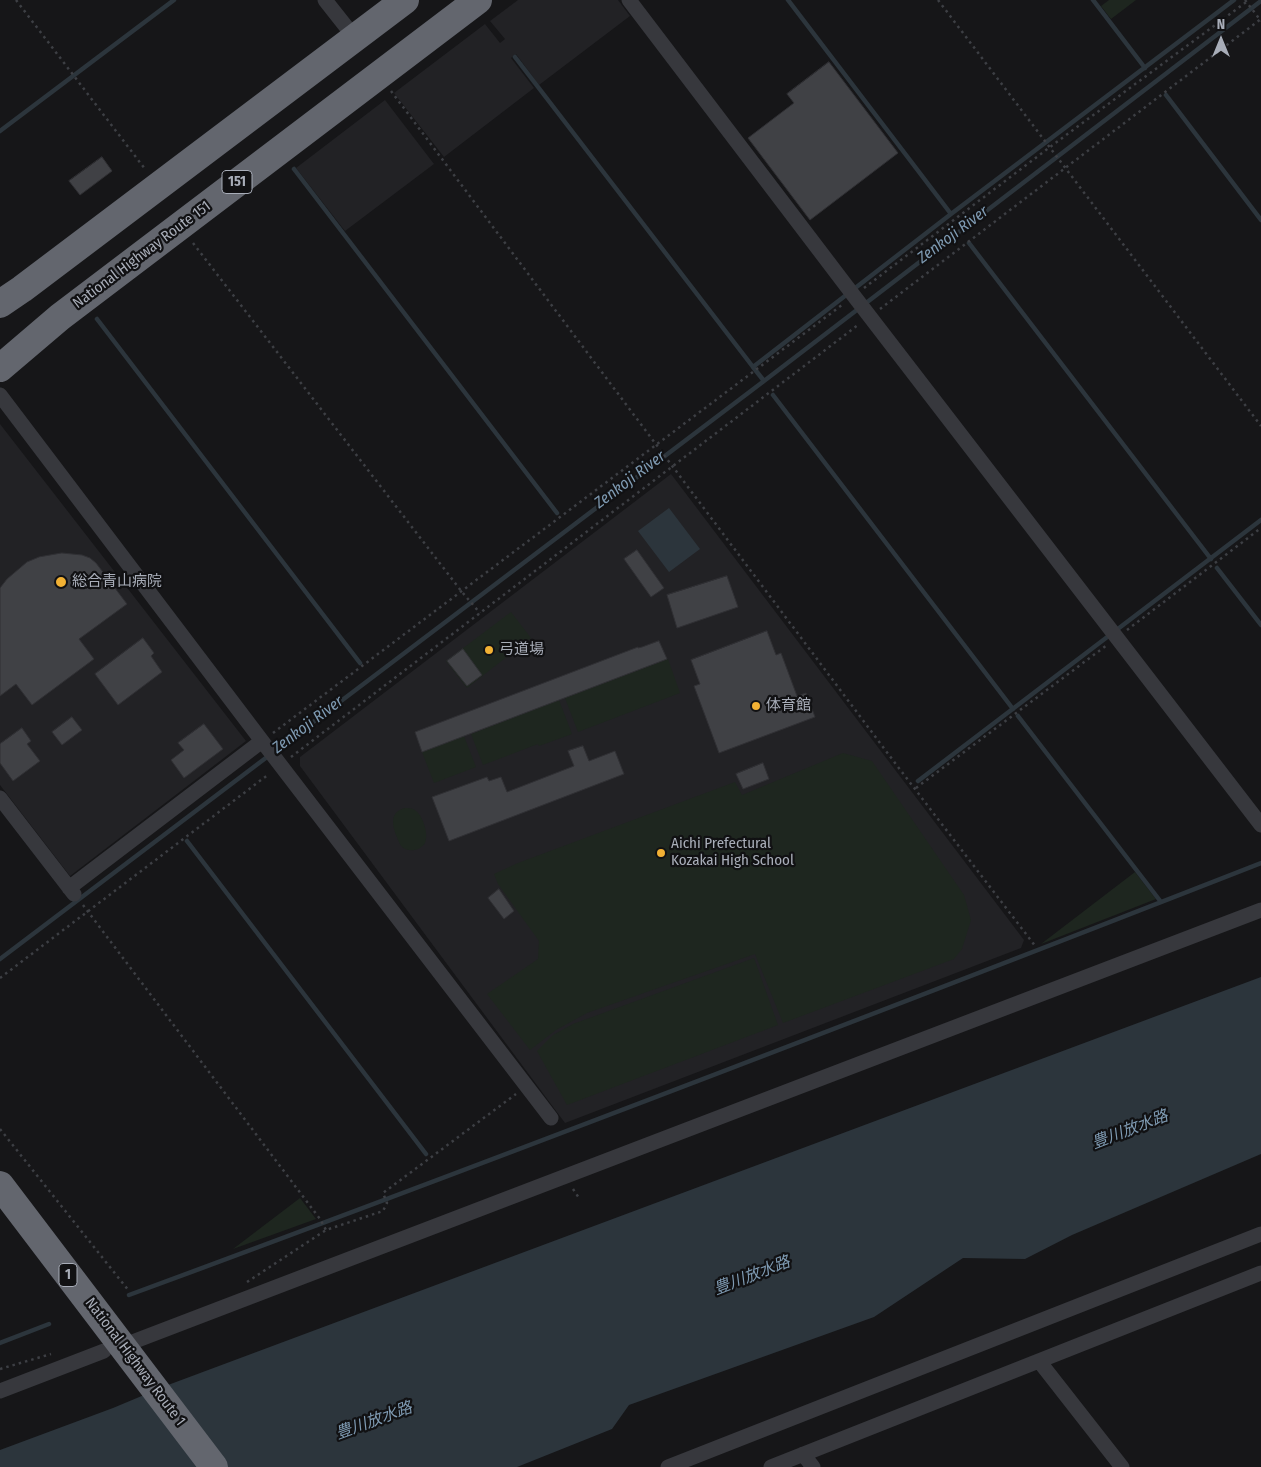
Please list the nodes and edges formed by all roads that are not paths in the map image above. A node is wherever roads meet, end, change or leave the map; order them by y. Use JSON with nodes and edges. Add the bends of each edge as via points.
{"nodes":[{"id":1,"x":325,"y":0,"type":"edge"},
{"id":2,"x":404,"y":0,"type":"edge"},
{"id":3,"x":478,"y":0,"type":"edge"},
{"id":4,"x":629,"y":0,"type":"edge"},
{"id":5,"x":355,"y":38,"type":"junction"},
{"id":6,"x":0,"y":304,"type":"edge"},
{"id":7,"x":0,"y":368,"type":"edge"},
{"id":8,"x":0,"y":396,"type":"edge"},
{"id":9,"x":265,"y":745,"type":"junction"},
{"id":10,"x":0,"y":798,"type":"edge"},
{"id":11,"x":1261,"y":825,"type":"edge"},
{"id":12,"x":1261,"y":910,"type":"edge"},
{"id":13,"x":551,"y":1118,"type":"dead end"},
{"id":14,"x":0,"y":1185,"type":"edge"},
{"id":15,"x":0,"y":1215,"type":"edge"},
{"id":16,"x":1261,"y":1234,"type":"edge"},
{"id":17,"x":1261,"y":1273,"type":"edge"},
{"id":18,"x":121,"y":1359,"type":"junction"},
{"id":19,"x":1039,"y":1361,"type":"junction"},
{"id":20,"x":0,"y":1390,"type":"edge"},
{"id":21,"x":803,"y":1454,"type":"junction"},
{"id":22,"x":191,"y":1467,"type":"edge"},
{"id":23,"x":214,"y":1467,"type":"edge"},
{"id":24,"x":668,"y":1467,"type":"edge"},
{"id":25,"x":771,"y":1467,"type":"edge"},
{"id":26,"x":813,"y":1467,"type":"edge"},
{"id":27,"x":1122,"y":1467,"type":"edge"}],
"edges":[{"from":1,"to":5,"type":"street"},
{"from":2,"to":5,"type":"highway"},
{"from":3,"to":7,"type":"highway","name":"National Highway Route 151","number":"151","via":[[60,317]]},
{"from":4,"to":11,"type":"street"},
{"from":5,"to":6,"type":"highway"},
{"from":8,"to":9,"type":"street"},
{"from":9,"to":10,"type":"street","via":[[72,891]]},
{"from":9,"to":13,"type":"street"},
{"from":12,"to":18,"type":"street"},
{"from":14,"to":18,"type":"highway","name":"National Highway Route 1","number":"1"},
{"from":15,"to":18,"type":"highway","name":"National Highway Route 1","number":"1"},
{"from":16,"to":24,"type":"street"},
{"from":17,"to":19,"type":"street"},
{"from":18,"to":20,"type":"street"},
{"from":18,"to":22,"type":"highway","name":"National Highway Route 1","number":"1"},
{"from":18,"to":23,"type":"highway","name":"National Highway Route 1","number":"1"},
{"from":19,"to":21,"type":"street"},
{"from":19,"to":27,"type":"street"},
{"from":21,"to":25,"type":"street"},
{"from":21,"to":26,"type":"street"}]}
